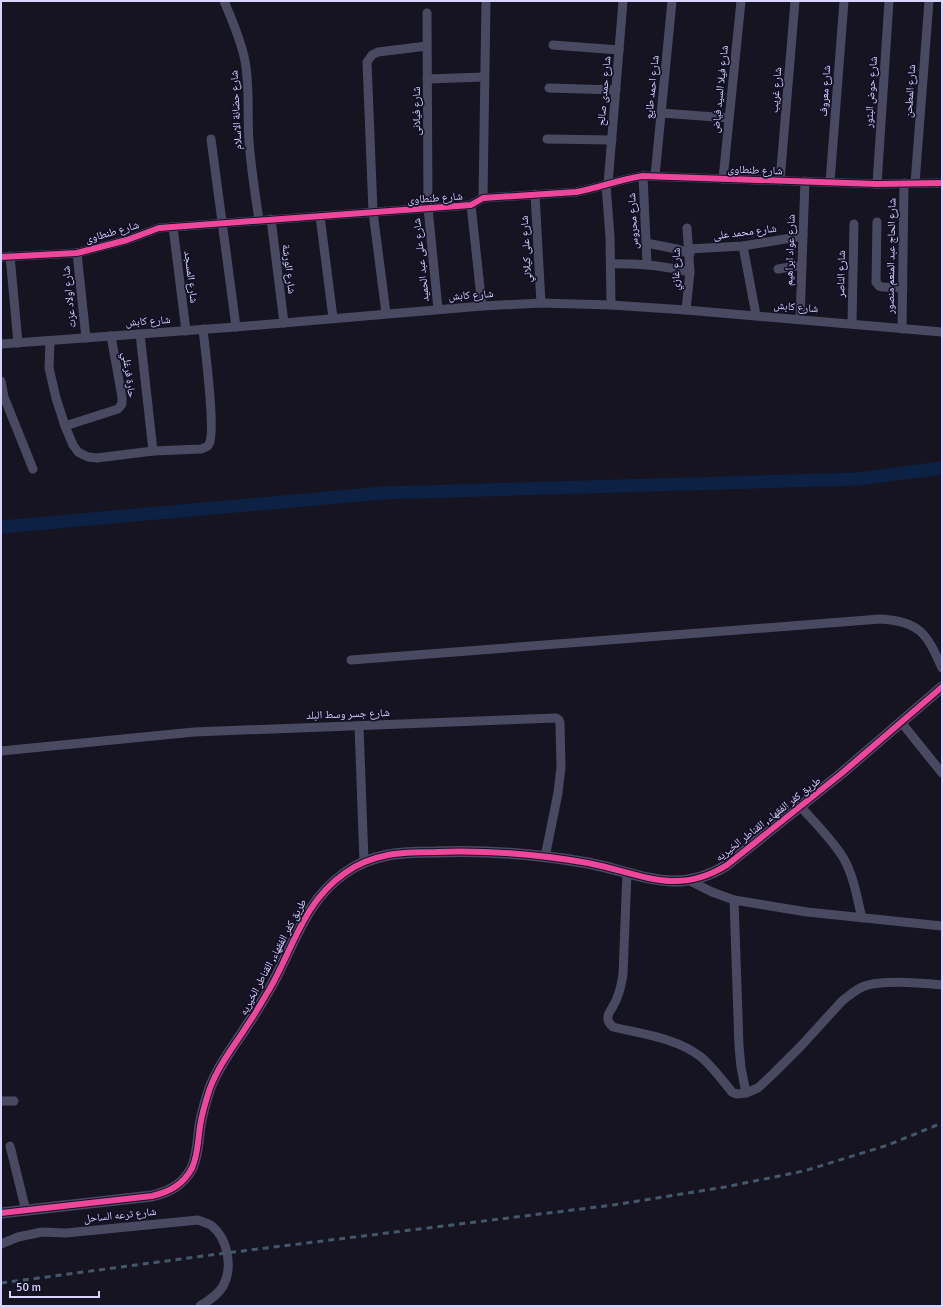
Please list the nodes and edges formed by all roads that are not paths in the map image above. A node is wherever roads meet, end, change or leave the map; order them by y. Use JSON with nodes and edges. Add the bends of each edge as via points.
{"nodes":[{"id":1,"x":224,"y":1,"type":"edge"},
{"id":2,"x":486,"y":1,"type":"edge"},
{"id":3,"x":623,"y":1,"type":"edge"},
{"id":4,"x":672,"y":1,"type":"edge"},
{"id":5,"x":741,"y":1,"type":"edge"},
{"id":6,"x":795,"y":1,"type":"edge"},
{"id":7,"x":844,"y":1,"type":"edge"},
{"id":8,"x":889,"y":1,"type":"edge"},
{"id":9,"x":930,"y":1,"type":"edge"},
{"id":10,"x":427,"y":13,"type":"dead end"},
{"id":11,"x":553,"y":45,"type":"dead end"},
{"id":12,"x":427,"y":46,"type":"junction"},
{"id":13,"x":619,"y":50,"type":"junction"},
{"id":14,"x":484,"y":77,"type":"junction"},
{"id":15,"x":427,"y":79,"type":"junction"},
{"id":16,"x":549,"y":88,"type":"dead end"},
{"id":17,"x":616,"y":90,"type":"junction"},
{"id":18,"x":661,"y":113,"type":"junction"},
{"id":19,"x":729,"y":118,"type":"junction"},
{"id":20,"x":211,"y":139,"type":"dead end"},
{"id":21,"x":547,"y":139,"type":"dead end"},
{"id":22,"x":612,"y":140,"type":"junction"},
{"id":23,"x":643,"y":176,"type":"junction"},
{"id":24,"x":655,"y":176,"type":"junction"},
{"id":25,"x":723,"y":179,"type":"junction"},
{"id":26,"x":780,"y":181,"type":"junction"},
{"id":27,"x":805,"y":181,"type":"junction"},
{"id":28,"x":830,"y":182,"type":"junction"},
{"id":29,"x":915,"y":183,"type":"junction"},
{"id":30,"x":942,"y":183,"type":"edge"},
{"id":31,"x":607,"y":184,"type":"junction"},
{"id":32,"x":877,"y":184,"type":"junction"},
{"id":33,"x":904,"y":184,"type":"junction"},
{"id":34,"x":535,"y":194,"type":"junction"},
{"id":35,"x":483,"y":198,"type":"junction"},
{"id":36,"x":471,"y":205,"type":"junction"},
{"id":37,"x":428,"y":208,"type":"junction"},
{"id":38,"x":373,"y":212,"type":"junction"},
{"id":39,"x":320,"y":216,"type":"junction"},
{"id":40,"x":271,"y":219,"type":"junction"},
{"id":41,"x":259,"y":220,"type":"junction"},
{"id":42,"x":877,"y":222,"type":"dead end"},
{"id":43,"x":222,"y":223,"type":"junction"},
{"id":44,"x":854,"y":224,"type":"dead end"},
{"id":45,"x":173,"y":227,"type":"junction"},
{"id":46,"x":687,"y":228,"type":"dead end"},
{"id":47,"x":803,"y":236,"type":"junction"},
{"id":48,"x":646,"y":243,"type":"junction"},
{"id":49,"x":743,"y":246,"type":"junction"},
{"id":50,"x":690,"y":252,"type":"junction"},
{"id":51,"x":77,"y":253,"type":"junction"},
{"id":52,"x":5,"y":257,"type":"edge"},
{"id":53,"x":611,"y":264,"type":"junction"},
{"id":54,"x":647,"y":264,"type":"junction"},
{"id":55,"x":802,"y":265,"type":"junction"},
{"id":56,"x":778,"y":269,"type":"dead end"},
{"id":57,"x":690,"y":272,"type":"junction"},
{"id":58,"x":903,"y":288,"type":"junction"},
{"id":59,"x":541,"y":303,"type":"junction"},
{"id":60,"x":611,"y":305,"type":"junction"},
{"id":61,"x":482,"y":306,"type":"junction"},
{"id":62,"x":438,"y":309,"type":"junction"},
{"id":63,"x":686,"y":310,"type":"junction"},
{"id":64,"x":386,"y":313,"type":"junction"},
{"id":65,"x":756,"y":316,"type":"junction"},
{"id":66,"x":332,"y":318,"type":"junction"},
{"id":67,"x":800,"y":319,"type":"junction"},
{"id":68,"x":284,"y":322,"type":"junction"},
{"id":69,"x":852,"y":324,"type":"junction"},
{"id":70,"x":236,"y":327,"type":"junction"},
{"id":71,"x":203,"y":329,"type":"junction"},
{"id":72,"x":902,"y":329,"type":"junction"},
{"id":73,"x":186,"y":331,"type":"junction"},
{"id":74,"x":942,"y":332,"type":"edge"},
{"id":75,"x":140,"y":334,"type":"junction"},
{"id":76,"x":111,"y":336,"type":"junction"},
{"id":77,"x":86,"y":338,"type":"junction"},
{"id":78,"x":50,"y":341,"type":"junction"},
{"id":79,"x":18,"y":343,"type":"junction"},
{"id":80,"x":1,"y":344,"type":"edge"},
{"id":81,"x":1,"y":381,"type":"edge"},
{"id":82,"x":65,"y":426,"type":"junction"},
{"id":83,"x":153,"y":451,"type":"junction"},
{"id":84,"x":33,"y":469,"type":"dead end"},
{"id":85,"x":351,"y":660,"type":"dead end"},
{"id":86,"x":942,"y":668,"type":"edge"},
{"id":87,"x":942,"y":687,"type":"edge"},
{"id":88,"x":901,"y":722,"type":"junction"},
{"id":89,"x":359,"y":726,"type":"junction"},
{"id":90,"x":1,"y":751,"type":"edge"},
{"id":91,"x":942,"y":773,"type":"edge"},
{"id":92,"x":800,"y":806,"type":"junction"},
{"id":93,"x":545,"y":857,"type":"junction"},
{"id":94,"x":364,"y":862,"type":"junction"},
{"id":95,"x":627,"y":872,"type":"junction"},
{"id":96,"x":690,"y":881,"type":"junction"},
{"id":97,"x":734,"y":900,"type":"junction"},
{"id":98,"x":862,"y":918,"type":"junction"},
{"id":99,"x":942,"y":926,"type":"edge"},
{"id":100,"x":942,"y":985,"type":"edge"},
{"id":101,"x":746,"y":1093,"type":"junction"},
{"id":102,"x":1,"y":1101,"type":"edge"},
{"id":103,"x":14,"y":1101,"type":"dead end"},
{"id":104,"x":10,"y":1146,"type":"dead end"},
{"id":105,"x":26,"y":1211,"type":"junction"},
{"id":106,"x":1,"y":1213,"type":"edge"},
{"id":107,"x":1,"y":1244,"type":"edge"},
{"id":108,"x":200,"y":1306,"type":"edge"}],
"edges":[{"from":1,"to":41,"type":"street","name":"شارع حضانة الاسلام","via":[[237,32],[245,61],[250,152]]},
{"from":2,"to":14,"type":"street"},
{"from":3,"to":13,"type":"street","name":"شارع حمدى صالح"},
{"from":4,"to":18,"type":"street","name":"شارع احمد طايع"},
{"from":5,"to":19,"type":"street","name":"شارع فيلا السيد فياض"},
{"from":6,"to":26,"type":"street","name":"شارع غريب"},
{"from":7,"to":28,"type":"street","name":"شارع معروف"},
{"from":8,"to":32,"type":"street","name":"شارع حوض البثور"},
{"from":9,"to":29,"type":"street","name":"شارع المطحن"},
{"from":10,"to":12,"type":"street","name":"شارع فيلانى"},
{"from":11,"to":13,"type":"street"},
{"from":12,"to":15,"type":"street","name":"شارع فيلانى"},
{"from":12,"to":38,"type":"street","via":[[378,52],[367,62]]},
{"from":13,"to":17,"type":"street","name":"شارع حمدى صالح"},
{"from":14,"to":15,"type":"street"},
{"from":14,"to":35,"type":"street"},
{"from":15,"to":37,"type":"street","name":"شارع فيلانى"},
{"from":16,"to":17,"type":"street"},
{"from":17,"to":22,"type":"street","name":"شارع حمدى صالح"},
{"from":18,"to":19,"type":"street"},
{"from":18,"to":24,"type":"street","name":"شارع احمد طايع"},
{"from":19,"to":25,"type":"street","name":"شارع فيلا السيد فياض"},
{"from":20,"to":43,"type":"street"},
{"from":21,"to":22,"type":"street"},
{"from":22,"to":31,"type":"street","name":"شارع حمدى صالح"},
{"from":23,"to":24,"type":"street","name":"شارع طنطاوى"},
{"from":23,"to":31,"type":"street","name":"شارع طنطاوى"},
{"from":23,"to":48,"type":"street","name":"شارع محروس"},
{"from":24,"to":25,"type":"street","name":"شارع طنطاوى"},
{"from":25,"to":26,"type":"street","name":"شارع طنطاوى"},
{"from":26,"to":27,"type":"street","name":"شارع طنطاوى"},
{"from":27,"to":28,"type":"street","name":"شارع طنطاوى"},
{"from":27,"to":47,"type":"street","name":"شارع عواد ابراهيم"},
{"from":28,"to":32,"type":"street","name":"شارع طنطاوى"},
{"from":29,"to":30,"type":"street","name":"شارع طنطاوى"},
{"from":29,"to":33,"type":"street","name":"شارع طنطاوى"},
{"from":31,"to":34,"type":"street","name":"شارع طنطاوى","via":[[576,192]]},
{"from":31,"to":53,"type":"street","name":"شارع حمدى صالح"},
{"from":32,"to":33,"type":"street","name":"شارع طنطاوى"},
{"from":33,"to":58,"type":"street","name":"شارع الحاج عبد المنعم منصور"},
{"from":34,"to":35,"type":"street","name":"شارع طنطاوى"},
{"from":34,"to":59,"type":"street","name":"شارع على كيلاني"},
{"from":35,"to":36,"type":"street","name":"شارع طنطاوى"},
{"from":36,"to":37,"type":"street","name":"شارع طنطاوى"},
{"from":36,"to":61,"type":"street"},
{"from":37,"to":38,"type":"street","name":"شارع طنطاوى"},
{"from":37,"to":62,"type":"street","name":"شارع على عبد الحميد"},
{"from":38,"to":39,"type":"street","name":"شارع طنطاوى"},
{"from":38,"to":64,"type":"street"},
{"from":39,"to":40,"type":"street","name":"شارع طنطاوى"},
{"from":39,"to":66,"type":"street"},
{"from":40,"to":41,"type":"street","name":"شارع طنطاوى"},
{"from":40,"to":68,"type":"street","name":"شارع الورشة"},
{"from":41,"to":43,"type":"street","name":"شارع طنطاوى"},
{"from":42,"to":58,"type":"street","via":[[876,282],[882,287]]},
{"from":43,"to":45,"type":"street","name":"شارع طنطاوى"},
{"from":43,"to":70,"type":"street"},
{"from":44,"to":69,"type":"street","name":"شارع الناصر"},
{"from":45,"to":51,"type":"street","name":"شارع طنطاوى","via":[[159,228],[127,240]]},
{"from":45,"to":73,"type":"street","name":"شارع المسجد"},
{"from":46,"to":50,"type":"street","name":"شارع غازي"},
{"from":47,"to":49,"type":"street","name":"شارع محمد على"},
{"from":47,"to":55,"type":"street","name":"شارع عواد ابراهيم"},
{"from":48,"to":50,"type":"street"},
{"from":48,"to":54,"type":"street","name":"شارع محروس"},
{"from":49,"to":50,"type":"street","name":"شارع محمد على"},
{"from":49,"to":65,"type":"street"},
{"from":50,"to":57,"type":"street","name":"شارع غازي"},
{"from":51,"to":52,"type":"street","name":"شارع طنطاوى"},
{"from":51,"to":77,"type":"street","name":"شارع اولاد عزت"},
{"from":52,"to":79,"type":"street"},
{"from":53,"to":54,"type":"street"},
{"from":53,"to":60,"type":"street","name":"شارع حمدى صالح"},
{"from":54,"to":57,"type":"street"},
{"from":55,"to":56,"type":"street"},
{"from":55,"to":67,"type":"street","name":"شارع عواد ابراهيم"},
{"from":57,"to":63,"type":"street","name":"شارع غازي"},
{"from":58,"to":72,"type":"street","name":"شارع الحاج عبد المنعم منصور"},
{"from":59,"to":60,"type":"street","name":"شارع كابش"},
{"from":59,"to":61,"type":"street","name":"شارع كابش"},
{"from":60,"to":63,"type":"street","name":"شارع كابش"},
{"from":61,"to":62,"type":"street","name":"شارع كابش"},
{"from":62,"to":64,"type":"street","name":"شارع كابش"},
{"from":63,"to":65,"type":"street","name":"شارع كابش"},
{"from":64,"to":66,"type":"street","name":"شارع كابش"},
{"from":65,"to":67,"type":"street","name":"شارع كابش"},
{"from":66,"to":68,"type":"street","name":"شارع كابش"},
{"from":67,"to":69,"type":"street","name":"شارع كابش"},
{"from":68,"to":70,"type":"street","name":"شارع كابش"},
{"from":69,"to":72,"type":"street","name":"شارع كابش"},
{"from":70,"to":71,"type":"street","name":"شارع كابش"},
{"from":71,"to":73,"type":"street","name":"شارع كابش"},
{"from":71,"to":83,"type":"street","via":[[210,403],[209,445],[201,449]]},
{"from":72,"to":74,"type":"street","name":"شارع كابش"},
{"from":73,"to":75,"type":"street","name":"شارع كابش"},
{"from":75,"to":76,"type":"street","name":"شارع كابش"},
{"from":75,"to":83,"type":"street"},
{"from":76,"to":77,"type":"street","name":"شارع كابش"},
{"from":76,"to":82,"type":"street","name":"حارة فرغلي","via":[[122,404],[118,409]]},
{"from":77,"to":78,"type":"street","name":"شارع كابش"},
{"from":78,"to":79,"type":"street","name":"شارع كابش"},
{"from":78,"to":82,"type":"street","via":[[49,368]]},
{"from":79,"to":80,"type":"street","name":"شارع كابش"},
{"from":81,"to":84,"type":"street","via":[[4,396]]},
{"from":82,"to":83,"type":"street","via":[[78,452],[88,457]]},
{"from":85,"to":86,"type":"street","via":[[880,619],[896,620],[920,630],[931,643]]},
{"from":87,"to":88,"type":"street","name":"طريق كفر الفقهاء, القناطر الخيريه"},
{"from":88,"to":91,"type":"street"},
{"from":88,"to":92,"type":"street","name":"طريق كفر الفقهاء, القناطر الخيريه"},
{"from":89,"to":90,"type":"street","name":"شارع جسر وسط البلد","via":[[194,732]]},
{"from":89,"to":93,"type":"street","name":"شارع جسر وسط البلد","via":[[552,718],[559,720],[558,793]]},
{"from":89,"to":94,"type":"street"},
{"from":92,"to":96,"type":"street","name":"طريق كفر الفقهاء, القناطر الخيريه","via":[[727,865],[716,872]]},
{"from":92,"to":98,"type":"street","via":[[844,859]]},
{"from":93,"to":94,"type":"street","name":"طريق كفر الفقهاء, القناطر الخيريه","via":[[500,852],[411,852],[387,855]]},
{"from":93,"to":95,"type":"street","name":"طريق كفر الفقهاء, القناطر الخيريه"},
{"from":94,"to":105,"type":"street","name":"طريق كفر الفقهاء, القناطر الخيريه","via":[[335,880],[315,900],[304,918],[270,989],[218,1071],[204,1105],[193,1167],[186,1178],[165,1193],[152,1196]]},
{"from":95,"to":96,"type":"street","name":"طريق كفر الفقهاء, القناطر الخيريه","via":[[661,881]]},
{"from":95,"to":101,"type":"street","via":[[623,974],[621,990],[608,1014],[609,1024],[686,1047],[701,1057],[732,1092]]},
{"from":96,"to":97,"type":"street"},
{"from":97,"to":98,"type":"street"},
{"from":97,"to":101,"type":"street","via":[[739,1046]]},
{"from":98,"to":99,"type":"street"},
{"from":100,"to":101,"type":"street","via":[[883,983],[867,985],[854,991],[774,1073],[758,1088]]},
{"from":102,"to":103,"type":"street"},
{"from":104,"to":105,"type":"street"},
{"from":105,"to":106,"type":"street","name":"طريق كفر الفقهاء, القناطر الخيريه"},
{"from":107,"to":108,"type":"street","name":"شارع ترعه الساحل","via":[[42,1232],[66,1233],[198,1220],[211,1226],[221,1238],[229,1264],[228,1276],[223,1287]]}]}
